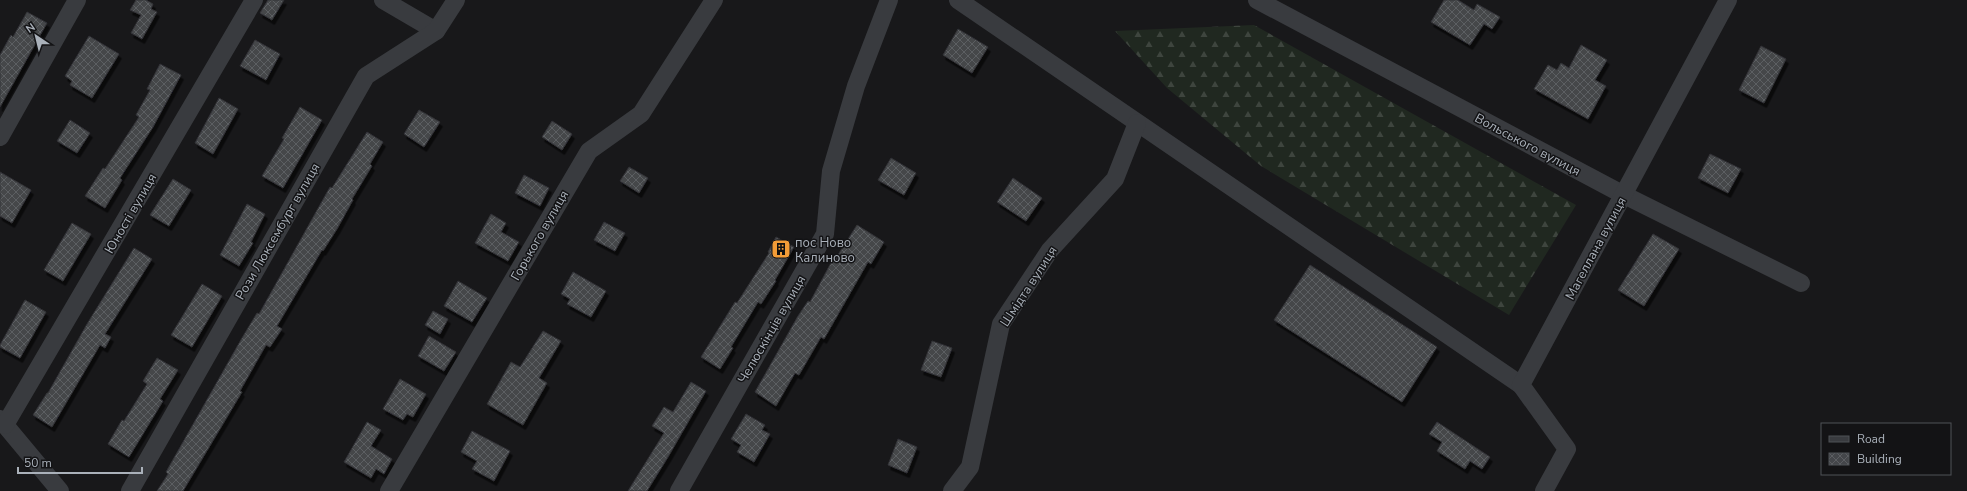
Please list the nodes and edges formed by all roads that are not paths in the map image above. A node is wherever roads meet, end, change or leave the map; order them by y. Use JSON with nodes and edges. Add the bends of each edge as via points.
{"nodes":[{"id":1,"x":77,"y":0,"type":"edge"},
{"id":2,"x":254,"y":0,"type":"edge"},
{"id":3,"x":383,"y":0,"type":"edge"},
{"id":4,"x":456,"y":0,"type":"edge"},
{"id":5,"x":714,"y":0,"type":"edge"},
{"id":6,"x":890,"y":0,"type":"edge"},
{"id":7,"x":958,"y":0,"type":"edge"},
{"id":8,"x":1257,"y":0,"type":"edge"},
{"id":9,"x":1728,"y":0,"type":"edge"},
{"id":10,"x":436,"y":31,"type":"junction"},
{"id":11,"x":1137,"y":123,"type":"junction"},
{"id":12,"x":0,"y":137,"type":"edge"},
{"id":13,"x":1624,"y":195,"type":"junction"},
{"id":14,"x":1801,"y":283,"type":"dead end"},
{"id":15,"x":1521,"y":385,"type":"junction"},
{"id":16,"x":3,"y":422,"type":"edge"},
{"id":17,"x":60,"y":491,"type":"edge"},
{"id":18,"x":130,"y":491,"type":"edge"},
{"id":19,"x":389,"y":491,"type":"edge"},
{"id":20,"x":679,"y":491,"type":"edge"},
{"id":21,"x":952,"y":491,"type":"edge"},
{"id":22,"x":1544,"y":491,"type":"edge"}],
"edges":[{"from":1,"to":12,"type":"street"},
{"from":2,"to":16,"type":"street","name":"Юності вулиця"},
{"from":3,"to":10,"type":"street"},
{"from":4,"to":10,"type":"street","name":"Рози Люксембург вулиця"},
{"from":5,"to":19,"type":"street","name":"Горького вулиця","via":[[641,114],[589,151]]},
{"from":6,"to":20,"type":"street","name":"Челюскінців вулиця","via":[[856,86],[831,171],[825,234]]},
{"from":7,"to":11,"type":"street"},
{"from":8,"to":13,"type":"street","name":"Вольського вулиця"},
{"from":9,"to":13,"type":"street","name":"Магеллана вулиця"},
{"from":10,"to":18,"type":"street","name":"Рози Люксембург вулиця","via":[[366,76]]},
{"from":11,"to":15,"type":"street"},
{"from":11,"to":21,"type":"street","name":"Шмідта вулиця","via":[[1115,179],[1050,250],[1001,324],[970,467]]},
{"from":13,"to":14,"type":"street","name":"Вольського вулиця"},
{"from":13,"to":15,"type":"street","name":"Магеллана вулиця"},
{"from":15,"to":22,"type":"street","via":[[1567,449]]},
{"from":16,"to":17,"type":"street"}]}
